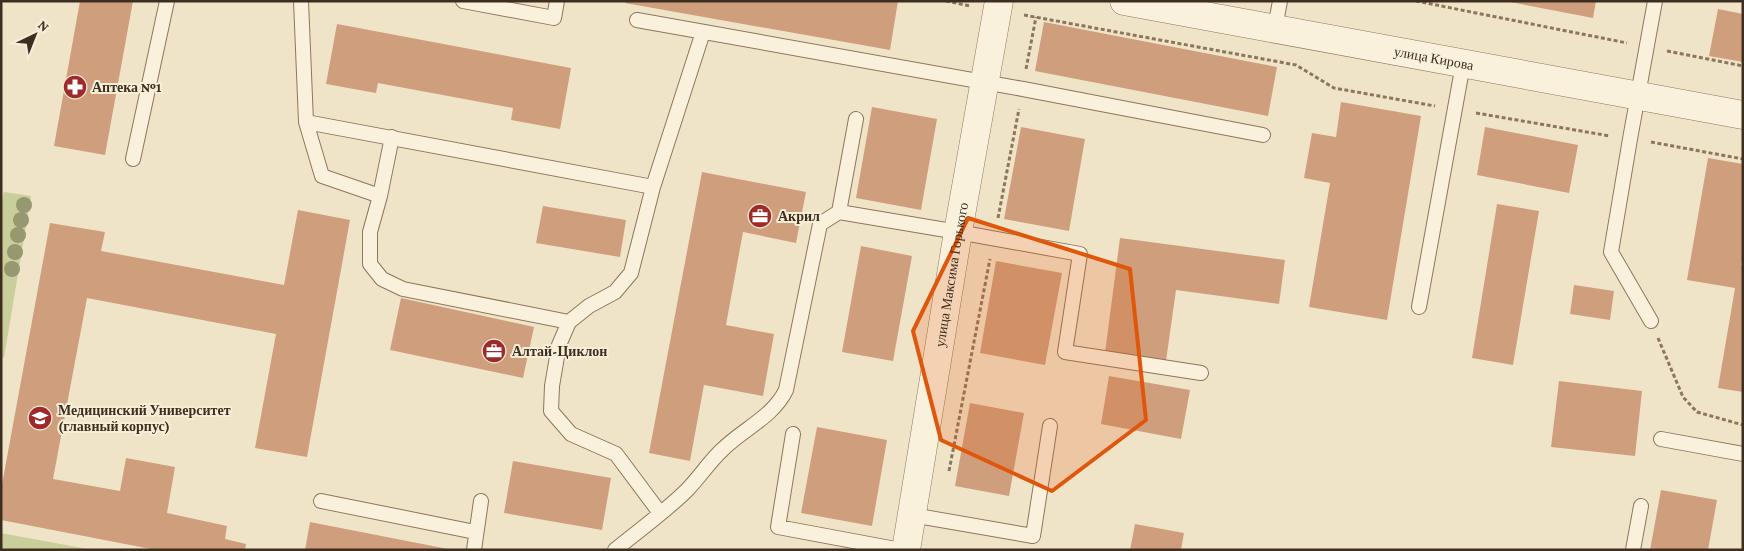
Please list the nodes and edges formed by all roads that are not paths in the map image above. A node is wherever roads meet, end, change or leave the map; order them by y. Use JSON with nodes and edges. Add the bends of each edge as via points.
{"nodes":[{"id":1,"x":167,"y":1,"type":"edge"},
{"id":2,"x":301,"y":1,"type":"edge"},
{"id":3,"x":463,"y":1,"type":"edge"},
{"id":4,"x":557,"y":1,"type":"edge"},
{"id":5,"x":1124,"y":1,"type":"edge"},
{"id":6,"x":1280,"y":1,"type":"edge"},
{"id":7,"x":1655,"y":1,"type":"edge"},
{"id":8,"x":997,"y":7,"type":"edge"},
{"id":9,"x":637,"y":20,"type":"dead end"},
{"id":10,"x":1275,"y":28,"type":"junction"},
{"id":11,"x":703,"y":32,"type":"junction"},
{"id":12,"x":1463,"y":64,"type":"junction"},
{"id":13,"x":984,"y":82,"type":"junction"},
{"id":14,"x":1637,"y":97,"type":"junction"},
{"id":15,"x":1743,"y":116,"type":"edge"},
{"id":16,"x":856,"y":119,"type":"dead end"},
{"id":17,"x":306,"y":122,"type":"junction"},
{"id":18,"x":1262,"y":135,"type":"dead end"},
{"id":19,"x":392,"y":137,"type":"junction"},
{"id":20,"x":133,"y":159,"type":"dead end"},
{"id":21,"x":653,"y":187,"type":"junction"},
{"id":22,"x":380,"y":196,"type":"junction"},
{"id":23,"x":839,"y":212,"type":"junction"},
{"id":24,"x":958,"y":232,"type":"junction"},
{"id":25,"x":1419,"y":307,"type":"dead end"},
{"id":26,"x":1651,"y":321,"type":"road end"},
{"id":27,"x":569,"y":322,"type":"junction"},
{"id":28,"x":1201,"y":373,"type":"dead end"},
{"id":29,"x":1050,"y":426,"type":"dead end"},
{"id":30,"x":793,"y":434,"type":"dead end"},
{"id":31,"x":1661,"y":440,"type":"dead end"},
{"id":32,"x":1743,"y":454,"type":"edge"},
{"id":33,"x":321,"y":501,"type":"dead end"},
{"id":34,"x":481,"y":501,"type":"dead end"},
{"id":35,"x":1641,"y":506,"type":"dead end"},
{"id":36,"x":660,"y":513,"type":"junction"},
{"id":37,"x":912,"y":515,"type":"junction"},
{"id":38,"x":476,"y":532,"type":"junction"},
{"id":39,"x":474,"y":550,"type":"edge"},
{"id":40,"x":616,"y":550,"type":"edge"},
{"id":41,"x":901,"y":550,"type":"edge"},
{"id":42,"x":906,"y":550,"type":"edge"},
{"id":43,"x":1633,"y":550,"type":"edge"}],
"edges":[{"from":1,"to":20,"type":"lane"},
{"from":2,"to":17,"type":"lane"},
{"from":3,"to":4,"type":"lane","via":[[554,18]]},
{"from":5,"to":10,"type":"street","name":"улица Кирова"},
{"from":6,"to":10,"type":"lane"},
{"from":7,"to":14,"type":"lane"},
{"from":8,"to":13,"type":"street","name":"улица Максима Горького"},
{"from":9,"to":11,"type":"lane"},
{"from":10,"to":12,"type":"street","name":"улица Кирова"},
{"from":11,"to":13,"type":"lane"},
{"from":11,"to":21,"type":"lane"},
{"from":12,"to":14,"type":"street","name":"улица Кирова"},
{"from":12,"to":25,"type":"lane"},
{"from":13,"to":18,"type":"lane"},
{"from":13,"to":24,"type":"street","name":"улица Максима Горького"},
{"from":14,"to":15,"type":"street","name":"улица Кирова"},
{"from":14,"to":26,"type":"lane","via":[[1611,252]]},
{"from":16,"to":23,"type":"lane"},
{"from":17,"to":19,"type":"lane"},
{"from":17,"to":22,"type":"lane","via":[[322,176]]},
{"from":19,"to":21,"type":"lane"},
{"from":19,"to":22,"type":"lane"},
{"from":21,"to":27,"type":"lane","via":[[631,273],[614,292],[588,306]]},
{"from":22,"to":27,"type":"lane","via":[[370,232],[370,264],[382,279],[403,289]]},
{"from":23,"to":24,"type":"lane"},
{"from":23,"to":36,"type":"lane","via":[[820,224],[786,390],[780,402],[721,450],[687,490]]},
{"from":24,"to":28,"type":"lane","via":[[1080,254],[1066,352]]},
{"from":24,"to":37,"type":"street","name":"улица Максима Горького"},
{"from":27,"to":36,"type":"lane","via":[[558,345],[552,411],[571,434],[616,454]]},
{"from":29,"to":37,"type":"lane","via":[[1033,536]]},
{"from":30,"to":41,"type":"lane","via":[[778,527]]},
{"from":31,"to":32,"type":"lane"},
{"from":33,"to":38,"type":"lane"},
{"from":34,"to":38,"type":"lane"},
{"from":35,"to":43,"type":"lane"},
{"from":36,"to":40,"type":"lane"},
{"from":37,"to":42,"type":"street","name":"улица Максима Горького"},
{"from":38,"to":39,"type":"lane"}]}
